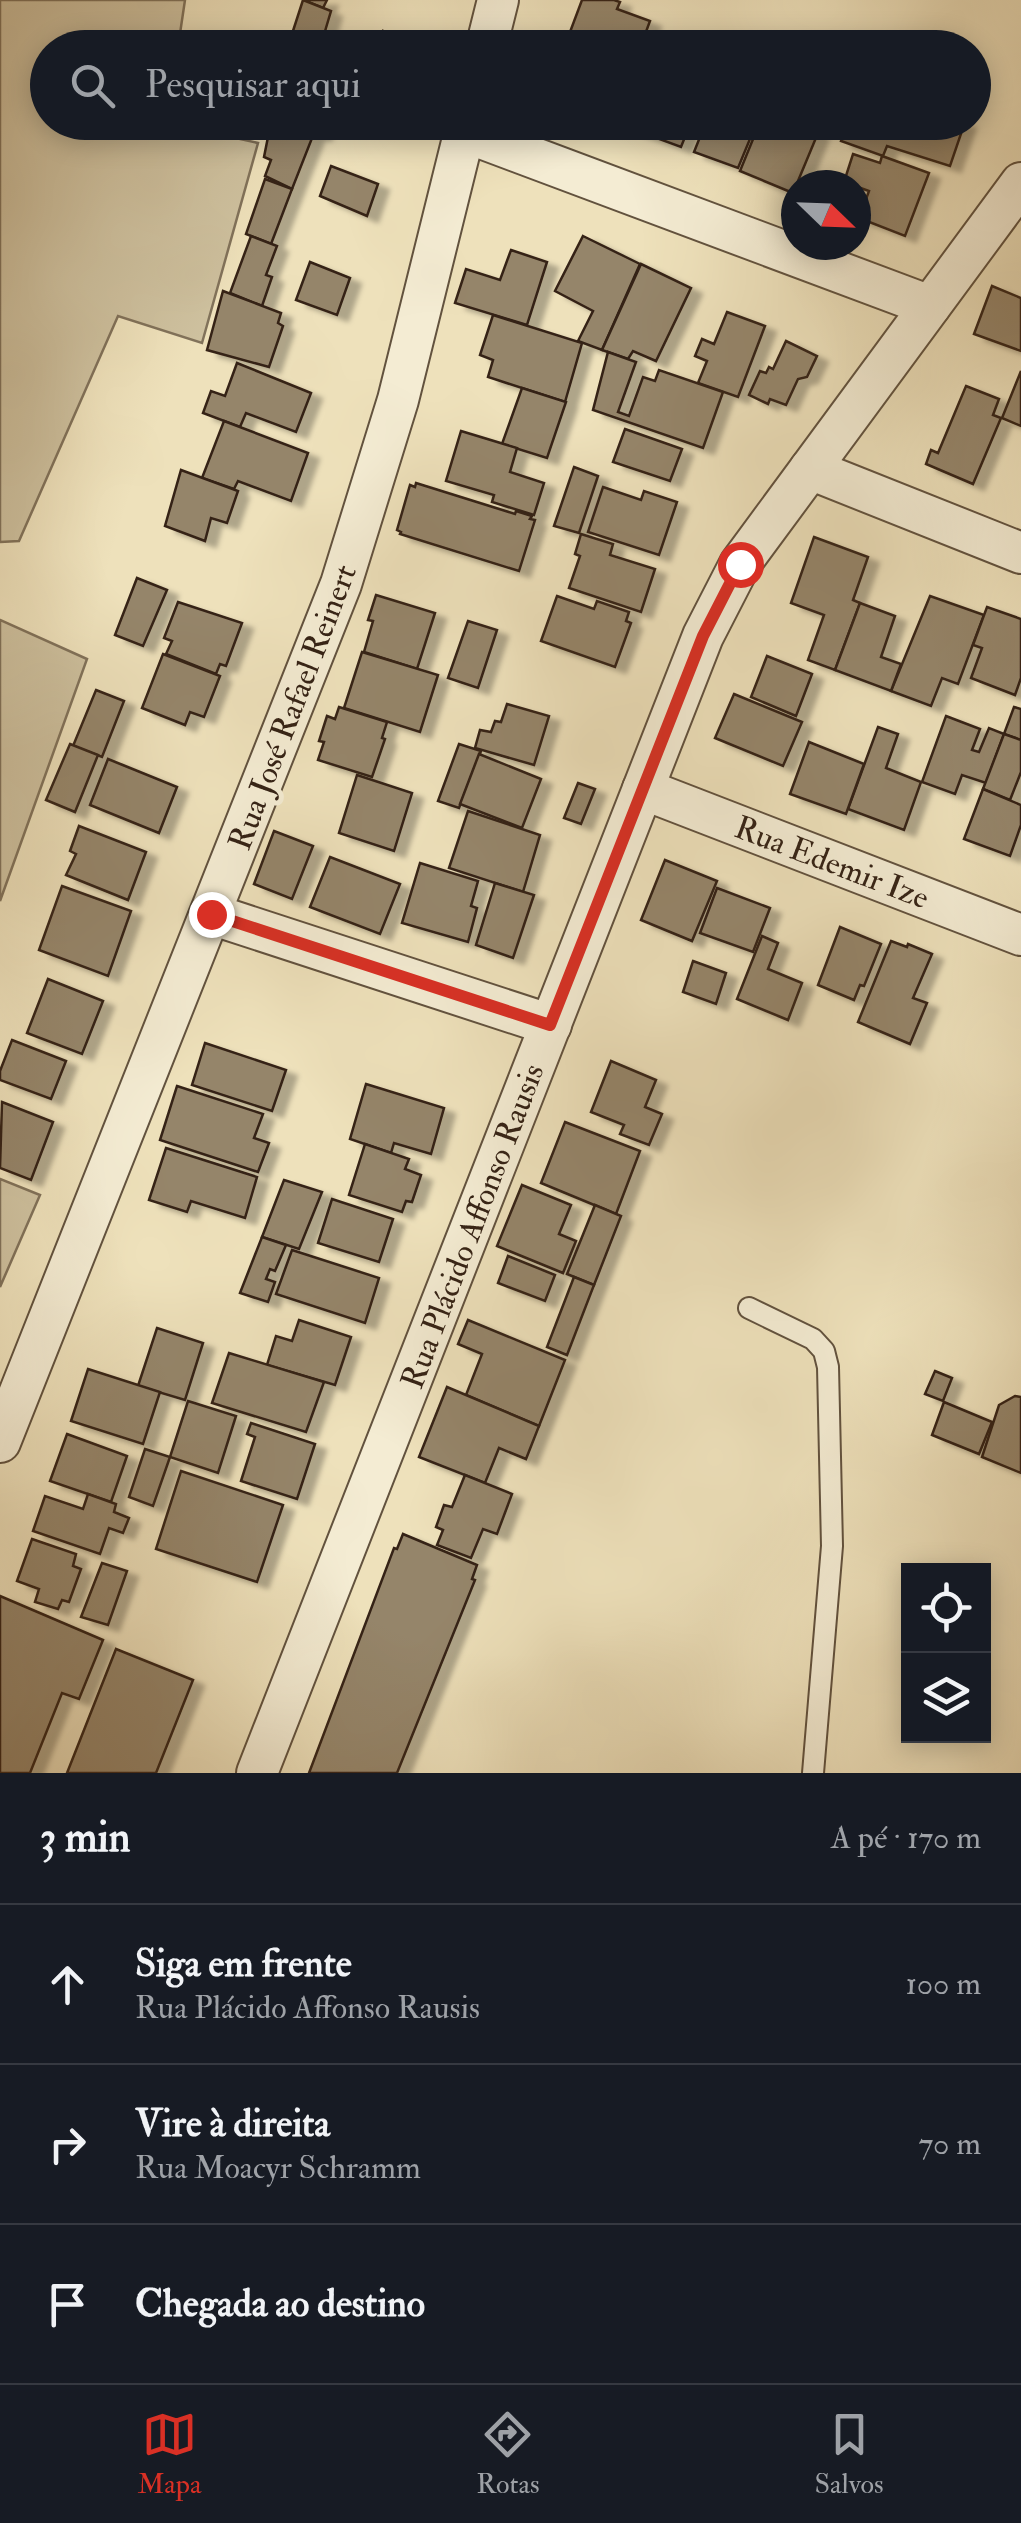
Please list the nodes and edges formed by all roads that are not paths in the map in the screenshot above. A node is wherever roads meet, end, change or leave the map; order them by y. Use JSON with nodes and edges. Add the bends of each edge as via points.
{"nodes":[{"id":1,"x":498,"y":0,"type":"edge"},
{"id":2,"x":490,"y":30,"type":"edge"},
{"id":3,"x":463,"y":140,"type":"edge"},
{"id":4,"x":500,"y":140,"type":"edge"},
{"id":5,"x":1021,"y":182,"type":"edge"},
{"id":6,"x":930,"y":306,"type":"junction"},
{"id":7,"x":810,"y":469,"type":"junction"},
{"id":8,"x":1021,"y":553,"type":"edge"},
{"id":9,"x":642,"y":788,"type":"junction"},
{"id":10,"x":211,"y":914,"type":"junction"},
{"id":11,"x":1021,"y":935,"type":"edge"},
{"id":12,"x":550,"y":1025,"type":"junction"},
{"id":13,"x":749,"y":1308,"type":"dead end"},
{"id":14,"x":0,"y":1442,"type":"edge"},
{"id":15,"x":257,"y":1773,"type":"edge"},
{"id":16,"x":813,"y":1773,"type":"edge"}],
"edges":[{"from":1,"to":2,"type":"street"},
{"from":3,"to":10,"type":"street","name":"Rua José Rafael Reinert","via":[[370,497]]},
{"from":4,"to":6,"type":"street"},
{"from":5,"to":6,"type":"street","name":"Rua Plácido Affonso Rausis"},
{"from":6,"to":7,"type":"street","name":"Rua Plácido Affonso Rausis"},
{"from":7,"to":8,"type":"street"},
{"from":7,"to":9,"type":"street","name":"Rua Plácido Affonso Rausis","via":[[720,599]]},
{"from":9,"to":11,"type":"street","name":"Rua Edemir Ize"},
{"from":9,"to":12,"type":"street","name":"Rua Plácido Affonso Rausis"},
{"from":10,"to":12,"type":"street"},
{"from":10,"to":14,"type":"street","name":"Rua José Rafael Reinert"},
{"from":12,"to":15,"type":"street","name":"Rua Plácido Affonso Rausis"},
{"from":13,"to":16,"type":"lane","via":[[813,1340],[828,1367],[832,1546]]}]}
